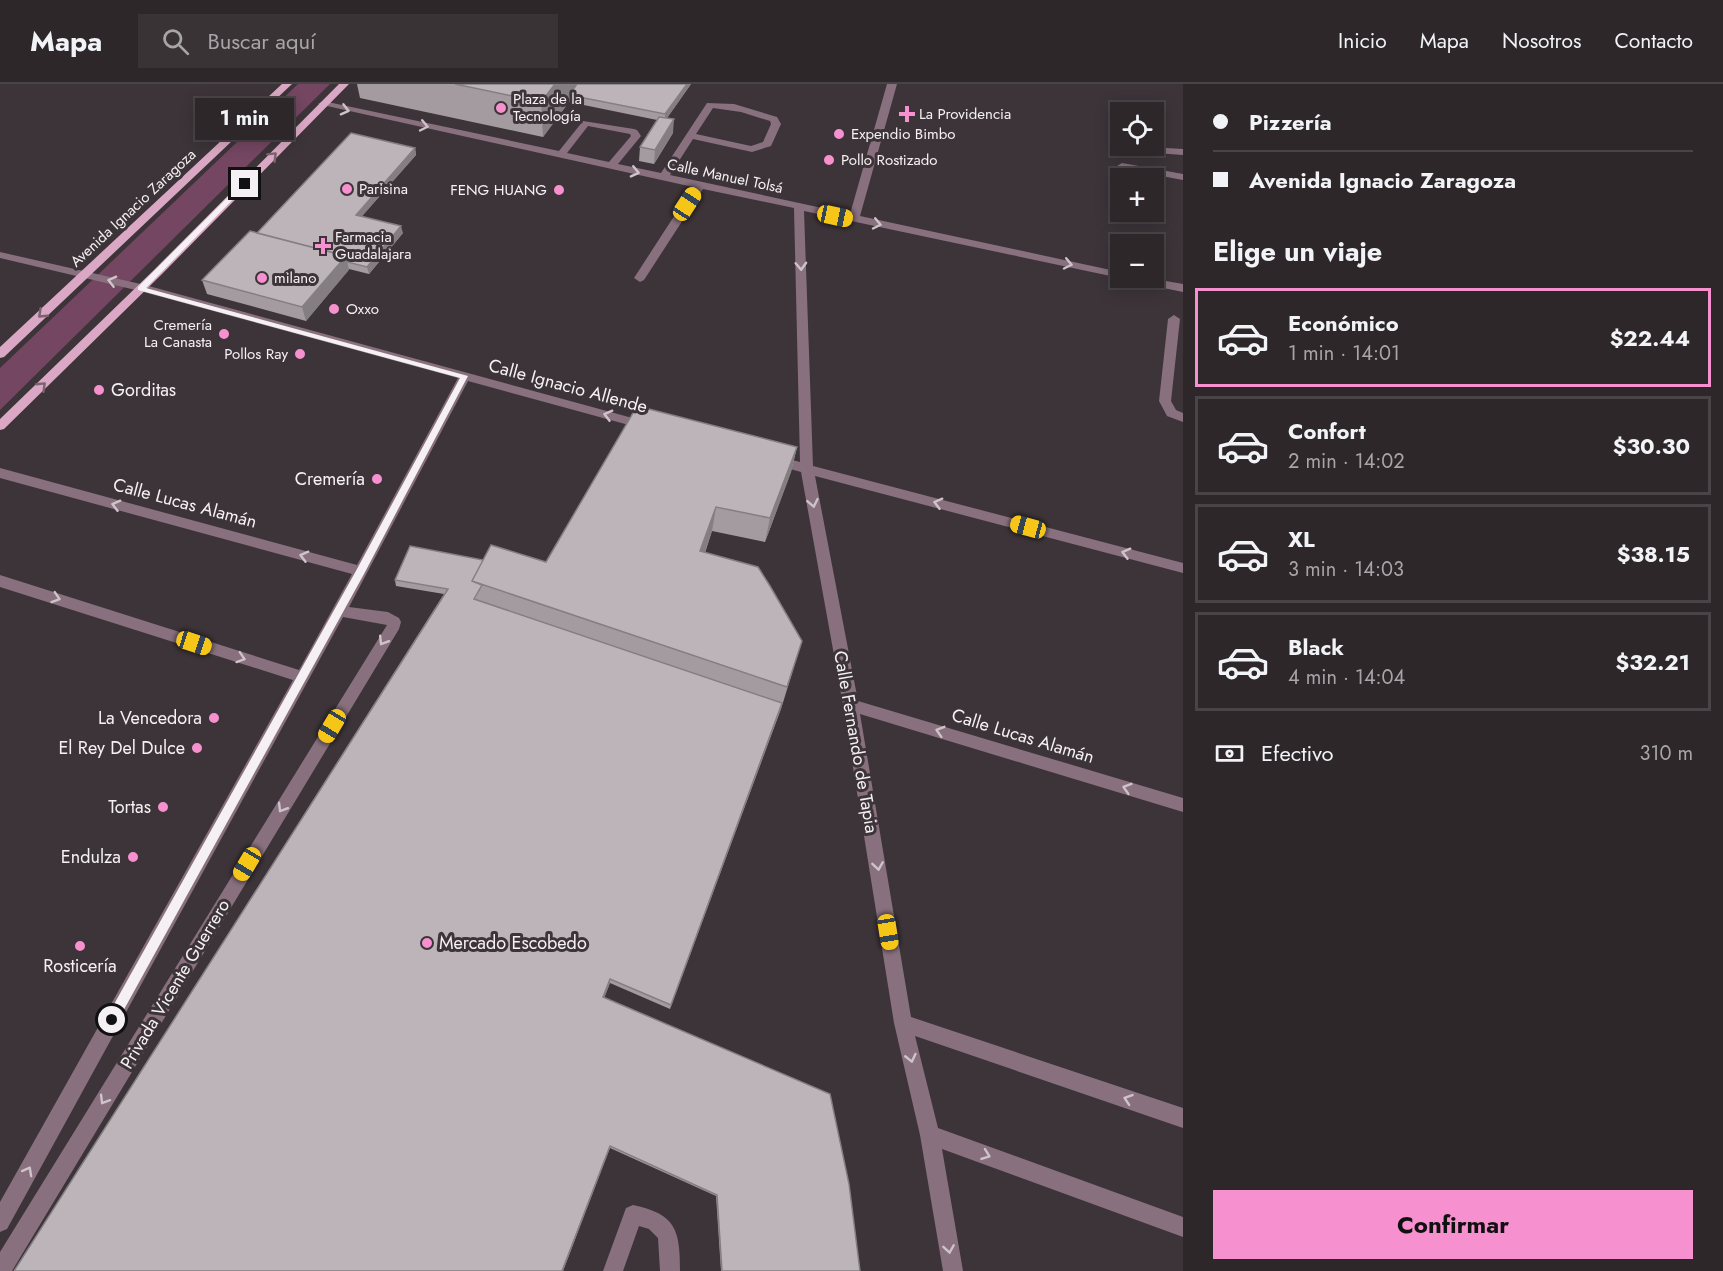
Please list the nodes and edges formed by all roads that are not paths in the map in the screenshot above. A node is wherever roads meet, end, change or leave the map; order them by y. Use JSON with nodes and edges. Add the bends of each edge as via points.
{"nodes":[{"id":1,"x":287,"y":84,"type":"edge"},
{"id":2,"x":344,"y":84,"type":"edge"},
{"id":3,"x":892,"y":84,"type":"edge"},
{"id":4,"x":323,"y":104,"type":"junction"},
{"id":5,"x":689,"y":135,"type":"junction"},
{"id":6,"x":1164,"y":151,"type":"edge"},
{"id":7,"x":1183,"y":152,"type":"edge"},
{"id":8,"x":561,"y":155,"type":"junction"},
{"id":9,"x":610,"y":166,"type":"junction"},
{"id":10,"x":1122,"y":166,"type":"dead end"},
{"id":11,"x":1183,"y":177,"type":"edge"},
{"id":12,"x":663,"y":178,"type":"junction"},
{"id":13,"x":699,"y":186,"type":"junction"},
{"id":14,"x":799,"y":208,"type":"junction"},
{"id":15,"x":854,"y":219,"type":"junction"},
{"id":16,"x":0,"y":255,"type":"edge"},
{"id":17,"x":1110,"y":273,"type":"edge"},
{"id":18,"x":84,"y":274,"type":"junction"},
{"id":19,"x":640,"y":278,"type":"dead end"},
{"id":20,"x":1164,"y":284,"type":"edge"},
{"id":21,"x":141,"y":288,"type":"junction"},
{"id":22,"x":1183,"y":288,"type":"edge"},
{"id":23,"x":1174,"y":319,"type":"dead end"},
{"id":24,"x":0,"y":354,"type":"edge"},
{"id":25,"x":465,"y":376,"type":"junction"},
{"id":26,"x":1183,"y":418,"type":"edge"},
{"id":27,"x":0,"y":426,"type":"edge"},
{"id":28,"x":657,"y":428,"type":"edge"},
{"id":29,"x":764,"y":457,"type":"edge"},
{"id":30,"x":807,"y":469,"type":"junction"},
{"id":31,"x":0,"y":473,"type":"edge"},
{"id":32,"x":1183,"y":567,"type":"edge"},
{"id":33,"x":361,"y":572,"type":"junction"},
{"id":34,"x":0,"y":580,"type":"edge"},
{"id":35,"x":339,"y":611,"type":"junction"},
{"id":36,"x":302,"y":677,"type":"junction"},
{"id":37,"x":851,"y":705,"type":"junction"},
{"id":38,"x":1183,"y":805,"type":"edge"},
{"id":39,"x":903,"y":1023,"type":"junction"},
{"id":40,"x":1183,"y":1118,"type":"edge"},
{"id":41,"x":930,"y":1136,"type":"junction"},
{"id":42,"x":0,"y":1222,"type":"edge"},
{"id":43,"x":1183,"y":1227,"type":"edge"},
{"id":44,"x":0,"y":1271,"type":"edge"},
{"id":45,"x":613,"y":1271,"type":"edge"},
{"id":46,"x":670,"y":1271,"type":"edge"},
{"id":47,"x":953,"y":1271,"type":"edge"}],
"edges":[{"from":1,"to":18,"type":"main road","name":"Avenida Ignacio Zaragoza"},
{"from":2,"to":4,"type":"main road"},
{"from":3,"to":15,"type":"street"},
{"from":4,"to":8,"type":"street","name":"Calle Manuel Tolsá","one_way":true,"via":[[529,143]]},
{"from":21,"to":4,"type":"main road","one_way":true},
{"from":5,"to":5,"type":"street","via":[[752,149],[767,144],[776,124],[765,116],[710,105]]},
{"from":5,"to":12,"type":"street"},
{"from":6,"to":7,"type":"street"},
{"from":8,"to":9,"type":"street","name":"Calle Manuel Tolsá"},
{"from":8,"to":9,"type":"street","via":[[586,123],[634,132],[636,136]]},
{"from":9,"to":12,"type":"street","name":"Calle Manuel Tolsá","one_way":true},
{"from":10,"to":11,"type":"street"},
{"from":12,"to":13,"type":"street","name":"Calle Manuel Tolsá"},
{"from":13,"to":14,"type":"street","name":"Calle Manuel Tolsá"},
{"from":13,"to":19,"type":"street"},
{"from":14,"to":15,"type":"street","name":"Calle Manuel Tolsá"},
{"from":14,"to":30,"type":"street","name":"Calle Fernando de Tapia","one_way":true},
{"from":15,"to":17,"type":"street","name":"Calle Manuel Tolsá","one_way":true},
{"from":16,"to":18,"type":"street","name":"Calle Ignacio Allende"},
{"from":21,"to":18,"type":"street","name":"Calle Ignacio Allende","one_way":true},
{"from":18,"to":24,"type":"main road","name":"Avenida Ignacio Zaragoza","one_way":true},
{"from":20,"to":22,"type":"street"},
{"from":21,"to":25,"type":"street","name":"Calle Ignacio Allende"},
{"from":27,"to":21,"type":"main road","one_way":true},
{"from":23,"to":26,"type":"street","via":[[1165,401],[1171,412]]},
{"from":28,"to":25,"type":"street","name":"Calle Ignacio Allende","one_way":true},
{"from":25,"to":33,"type":"street","name":"Privada Vicente Guerrero"},
{"from":29,"to":30,"type":"street"},
{"from":32,"to":30,"type":"street","one_way":true},
{"from":30,"to":37,"type":"street","name":"Calle Fernando de Tapia","one_way":true},
{"from":33,"to":31,"type":"street","name":"Calle Lucas Alamán","one_way":true},
{"from":33,"to":35,"type":"street","name":"Privada Vicente Guerrero"},
{"from":34,"to":36,"type":"street","one_way":true},
{"from":35,"to":36,"type":"street","name":"Privada Vicente Guerrero"},
{"from":35,"to":44,"type":"street","name":"Privada Vicente Guerrero","one_way":true,"via":[[388,618],[394,625]]},
{"from":42,"to":36,"type":"street","name":"Privada Vicente Guerrero","one_way":true},
{"from":38,"to":37,"type":"street","name":"Calle Lucas Alamán","one_way":true},
{"from":37,"to":39,"type":"street","name":"Calle Fernando de Tapia","one_way":true},
{"from":40,"to":39,"type":"street","one_way":true},
{"from":39,"to":41,"type":"street","name":"Calle Fernando de Tapia","one_way":true},
{"from":41,"to":43,"type":"street","one_way":true},
{"from":41,"to":47,"type":"street","name":"Calle Fernando de Tapia","one_way":true},
{"from":45,"to":46,"type":"street","via":[[633,1215],[668,1230]]}]}
